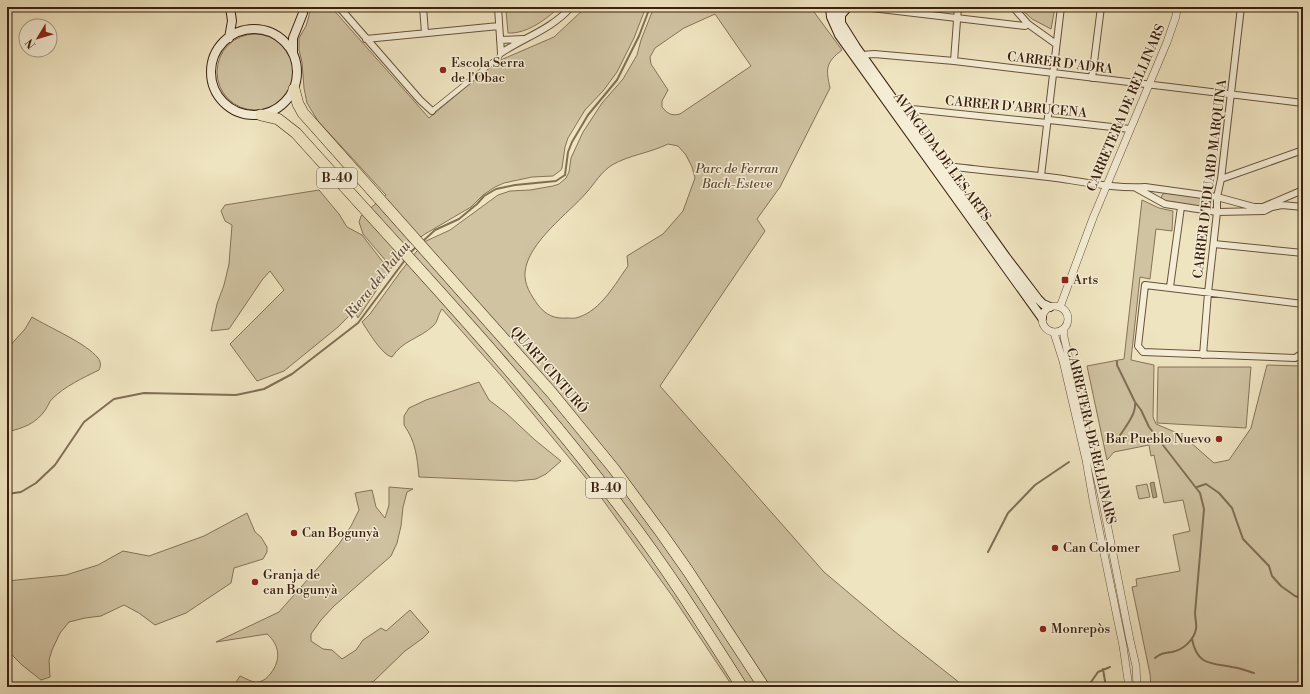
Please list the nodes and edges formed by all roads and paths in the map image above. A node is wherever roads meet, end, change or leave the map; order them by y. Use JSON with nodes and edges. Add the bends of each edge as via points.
{"nodes":[{"id":1,"x":230,"y":7,"type":"edge"},
{"id":2,"x":303,"y":7,"type":"edge"},
{"id":3,"x":339,"y":7,"type":"edge"},
{"id":4,"x":423,"y":7,"type":"edge"},
{"id":5,"x":429,"y":7,"type":"edge"},
{"id":6,"x":498,"y":7,"type":"edge"},
{"id":7,"x":571,"y":7,"type":"edge"},
{"id":8,"x":830,"y":7,"type":"edge"},
{"id":9,"x":842,"y":7,"type":"edge"},
{"id":10,"x":863,"y":7,"type":"edge"},
{"id":11,"x":958,"y":7,"type":"edge"},
{"id":12,"x":1012,"y":7,"type":"edge"},
{"id":13,"x":1061,"y":7,"type":"edge"},
{"id":14,"x":1101,"y":7,"type":"edge"},
{"id":15,"x":1177,"y":7,"type":"edge"},
{"id":16,"x":1241,"y":7,"type":"edge"},
{"id":17,"x":957,"y":19,"type":"junction"},
{"id":18,"x":1028,"y":24,"type":"junction"},
{"id":19,"x":500,"y":26,"type":"junction"},
{"id":20,"x":425,"y":33,"type":"junction"},
{"id":21,"x":229,"y":38,"type":"junction"},
{"id":22,"x":366,"y":39,"type":"junction"},
{"id":23,"x":524,"y":39,"type":"junction"},
{"id":24,"x":500,"y":40,"type":"junction"},
{"id":25,"x":1056,"y":44,"type":"junction"},
{"id":26,"x":293,"y":53,"type":"junction"},
{"id":27,"x":501,"y":53,"type":"junction"},
{"id":28,"x":862,"y":55,"type":"junction"},
{"id":29,"x":954,"y":61,"type":"junction"},
{"id":30,"x":1053,"y":73,"type":"junction"},
{"id":31,"x":1092,"y":78,"type":"junction"},
{"id":32,"x":1150,"y":84,"type":"junction"},
{"id":33,"x":294,"y":89,"type":"junction"},
{"id":34,"x":1231,"y":94,"type":"junction"},
{"id":35,"x":1303,"y":103,"type":"edge"},
{"id":36,"x":901,"y":110,"type":"junction"},
{"id":37,"x":432,"y":111,"type":"joint"},
{"id":38,"x":261,"y":115,"type":"junction"},
{"id":39,"x":1047,"y":123,"type":"junction"},
{"id":40,"x":1130,"y":129,"type":"junction"},
{"id":41,"x":1303,"y":150,"type":"edge"},
{"id":42,"x":942,"y":173,"type":"junction"},
{"id":43,"x":1040,"y":176,"type":"junction"},
{"id":44,"x":1221,"y":179,"type":"junction"},
{"id":45,"x":1107,"y":185,"type":"junction"},
{"id":46,"x":1136,"y":188,"type":"junction"},
{"id":47,"x":1165,"y":190,"type":"junction"},
{"id":48,"x":1303,"y":190,"type":"edge"},
{"id":49,"x":1217,"y":197,"type":"junction"},
{"id":50,"x":1160,"y":201,"type":"junction"},
{"id":51,"x":1181,"y":207,"type":"junction"},
{"id":52,"x":1303,"y":207,"type":"edge"},
{"id":53,"x":1217,"y":212,"type":"junction"},
{"id":54,"x":1214,"y":244,"type":"junction"},
{"id":55,"x":1303,"y":253,"type":"edge"},
{"id":56,"x":1170,"y":288,"type":"junction"},
{"id":57,"x":1208,"y":293,"type":"junction"},
{"id":58,"x":1303,"y":304,"type":"edge"},
{"id":59,"x":1050,"y":307,"type":"junction"},
{"id":60,"x":1060,"y":307,"type":"junction"},
{"id":61,"x":1042,"y":318,"type":"junction"},
{"id":62,"x":1064,"y":330,"type":"junction"},
{"id":63,"x":1054,"y":333,"type":"junction"},
{"id":64,"x":1303,"y":353,"type":"edge"},
{"id":65,"x":1203,"y":355,"type":"junction"},
{"id":66,"x":742,"y":687,"type":"edge"},
{"id":67,"x":764,"y":687,"type":"edge"},
{"id":68,"x":1129,"y":687,"type":"edge"},
{"id":69,"x":1137,"y":687,"type":"edge"}],
"edges":[{"from":1,"to":21,"type":"main road","via":[[232,21]]},
{"from":2,"to":26,"type":"main road","via":[[293,38]]},
{"from":3,"to":22,"type":"street"},
{"from":4,"to":5,"type":"street"},
{"from":4,"to":20,"type":"street"},
{"from":6,"to":19,"type":"street"},
{"from":7,"to":23,"type":"street","via":[[552,25]]},
{"from":8,"to":42,"type":"main road","name":"AVINGUDA DE LES ARTS","via":[[839,35]]},
{"from":9,"to":28,"type":"main road","name":"AVINGUDA DE LES ARTS","via":[[841,24]]},
{"from":10,"to":17,"type":"street"},
{"from":11,"to":17,"type":"street"},
{"from":12,"to":18,"type":"street"},
{"from":13,"to":25,"type":"street"},
{"from":14,"to":31,"type":"street"},
{"from":15,"to":32,"type":"street","name":"CARRETERA DE RELLINARS","via":[[1167,42]]},
{"from":16,"to":34,"type":"street","name":"CARRER D'EDUARD MARQUINA"},
{"from":17,"to":18,"type":"street","via":[[1025,26]]},
{"from":17,"to":29,"type":"street"},
{"from":18,"to":25,"type":"street"},
{"from":19,"to":20,"type":"street"},
{"from":19,"to":24,"type":"street"},
{"from":20,"to":22,"type":"street"},
{"from":21,"to":26,"type":"main road","via":[[244,30],[264,30],[279,38]]},
{"from":21,"to":38,"type":"main road","via":[[219,47],[212,61],[214,89],[223,103],[233,110],[248,115]]},
{"from":22,"to":37,"type":"street"},
{"from":23,"to":24,"type":"street"},
{"from":23,"to":27,"type":"street"},
{"from":24,"to":27,"type":"street"},
{"from":25,"to":30,"type":"street"},
{"from":26,"to":33,"type":"main road","via":[[297,73]]},
{"from":27,"to":37,"type":"street"},
{"from":28,"to":29,"type":"street","name":"CARRER D'ADRA"},
{"from":28,"to":36,"type":"main road","name":"AVINGUDA DE LES ARTS"},
{"from":29,"to":30,"type":"street","name":"CARRER D'ADRA"},
{"from":30,"to":31,"type":"street","name":"CARRER D'ADRA"},
{"from":30,"to":39,"type":"street"},
{"from":31,"to":32,"type":"street","name":"CARRER D'ADRA"},
{"from":32,"to":34,"type":"street","name":"CARRER D'ADRA"},
{"from":32,"to":40,"type":"street","name":"CARRETERA DE RELLINARS"},
{"from":33,"to":38,"type":"main road","via":[[289,99],[281,106]]},
{"from":33,"to":67,"type":"highway","name":"QUART CINTURÓ","number":"B-40","via":[[303,113],[551,392],[614,469],[688,571]]},
{"from":34,"to":35,"type":"street","name":"CARRER D'ADRA"},
{"from":34,"to":44,"type":"street","name":"CARRER D'EDUARD MARQUINA"},
{"from":36,"to":39,"type":"street","name":"CARRER D'ABRUCENA"},
{"from":36,"to":42,"type":"main road","name":"AVINGUDA DE LES ARTS"},
{"from":38,"to":66,"type":"highway","number":"B-40","via":[[278,119],[296,133],[451,304],[560,431],[623,510],[678,588]]},
{"from":39,"to":40,"type":"street","name":"CARRER D'ABRUCENA","via":[[1049,120]]},
{"from":39,"to":43,"type":"street"},
{"from":40,"to":45,"type":"street","name":"CARRETERA DE RELLINARS"},
{"from":41,"to":44,"type":"street"},
{"from":42,"to":43,"type":"street","via":[[955,168]]},
{"from":42,"to":59,"type":"main road","name":"AVINGUDA DE LES ARTS","via":[[1028,288],[1043,304]]},
{"from":42,"to":61,"type":"main road","name":"AVINGUDA DE LES ARTS"},
{"from":43,"to":45,"type":"street"},
{"from":44,"to":49,"type":"street","name":"CARRER D'EDUARD MARQUINA"},
{"from":45,"to":46,"type":"street"},
{"from":45,"to":60,"type":"street","name":"CARRETERA DE RELLINARS"},
{"from":46,"to":47,"type":"street"},
{"from":46,"to":50,"type":"street"},
{"from":47,"to":49,"type":"street"},
{"from":47,"to":50,"type":"street","via":[[1159,195]]},
{"from":48,"to":49,"type":"street","via":[[1263,206]]},
{"from":49,"to":53,"type":"street","name":"CARRER D'EDUARD MARQUINA"},
{"from":50,"to":51,"type":"street"},
{"from":51,"to":53,"type":"street"},
{"from":51,"to":56,"type":"street"},
{"from":52,"to":53,"type":"street","via":[[1282,205],[1264,211]]},
{"from":53,"to":54,"type":"street","name":"CARRER D'EDUARD MARQUINA"},
{"from":54,"to":55,"type":"street"},
{"from":54,"to":57,"type":"street","name":"CARRER D'EDUARD MARQUINA"},
{"from":56,"to":57,"type":"street"},
{"from":56,"to":65,"type":"street","via":[[1145,285],[1138,346],[1143,352]]},
{"from":57,"to":58,"type":"street"},
{"from":57,"to":65,"type":"street","name":"CARRER D'EDUARD MARQUINA"},
{"from":59,"to":60,"type":"street"},
{"from":59,"to":61,"type":"street"},
{"from":60,"to":62,"type":"street","via":[[1068,316]]},
{"from":61,"to":63,"type":"street","via":[[1045,328]]},
{"from":62,"to":63,"type":"street"},
{"from":62,"to":69,"type":"street","name":"CARRETERA DE RELLINARS","via":[[1102,498],[1136,666]]},
{"from":63,"to":68,"type":"street","name":"CARRETERA DE RELLINARS","via":[[1086,460]]},
{"from":64,"to":65,"type":"street","via":[[1295,358]]}]}
